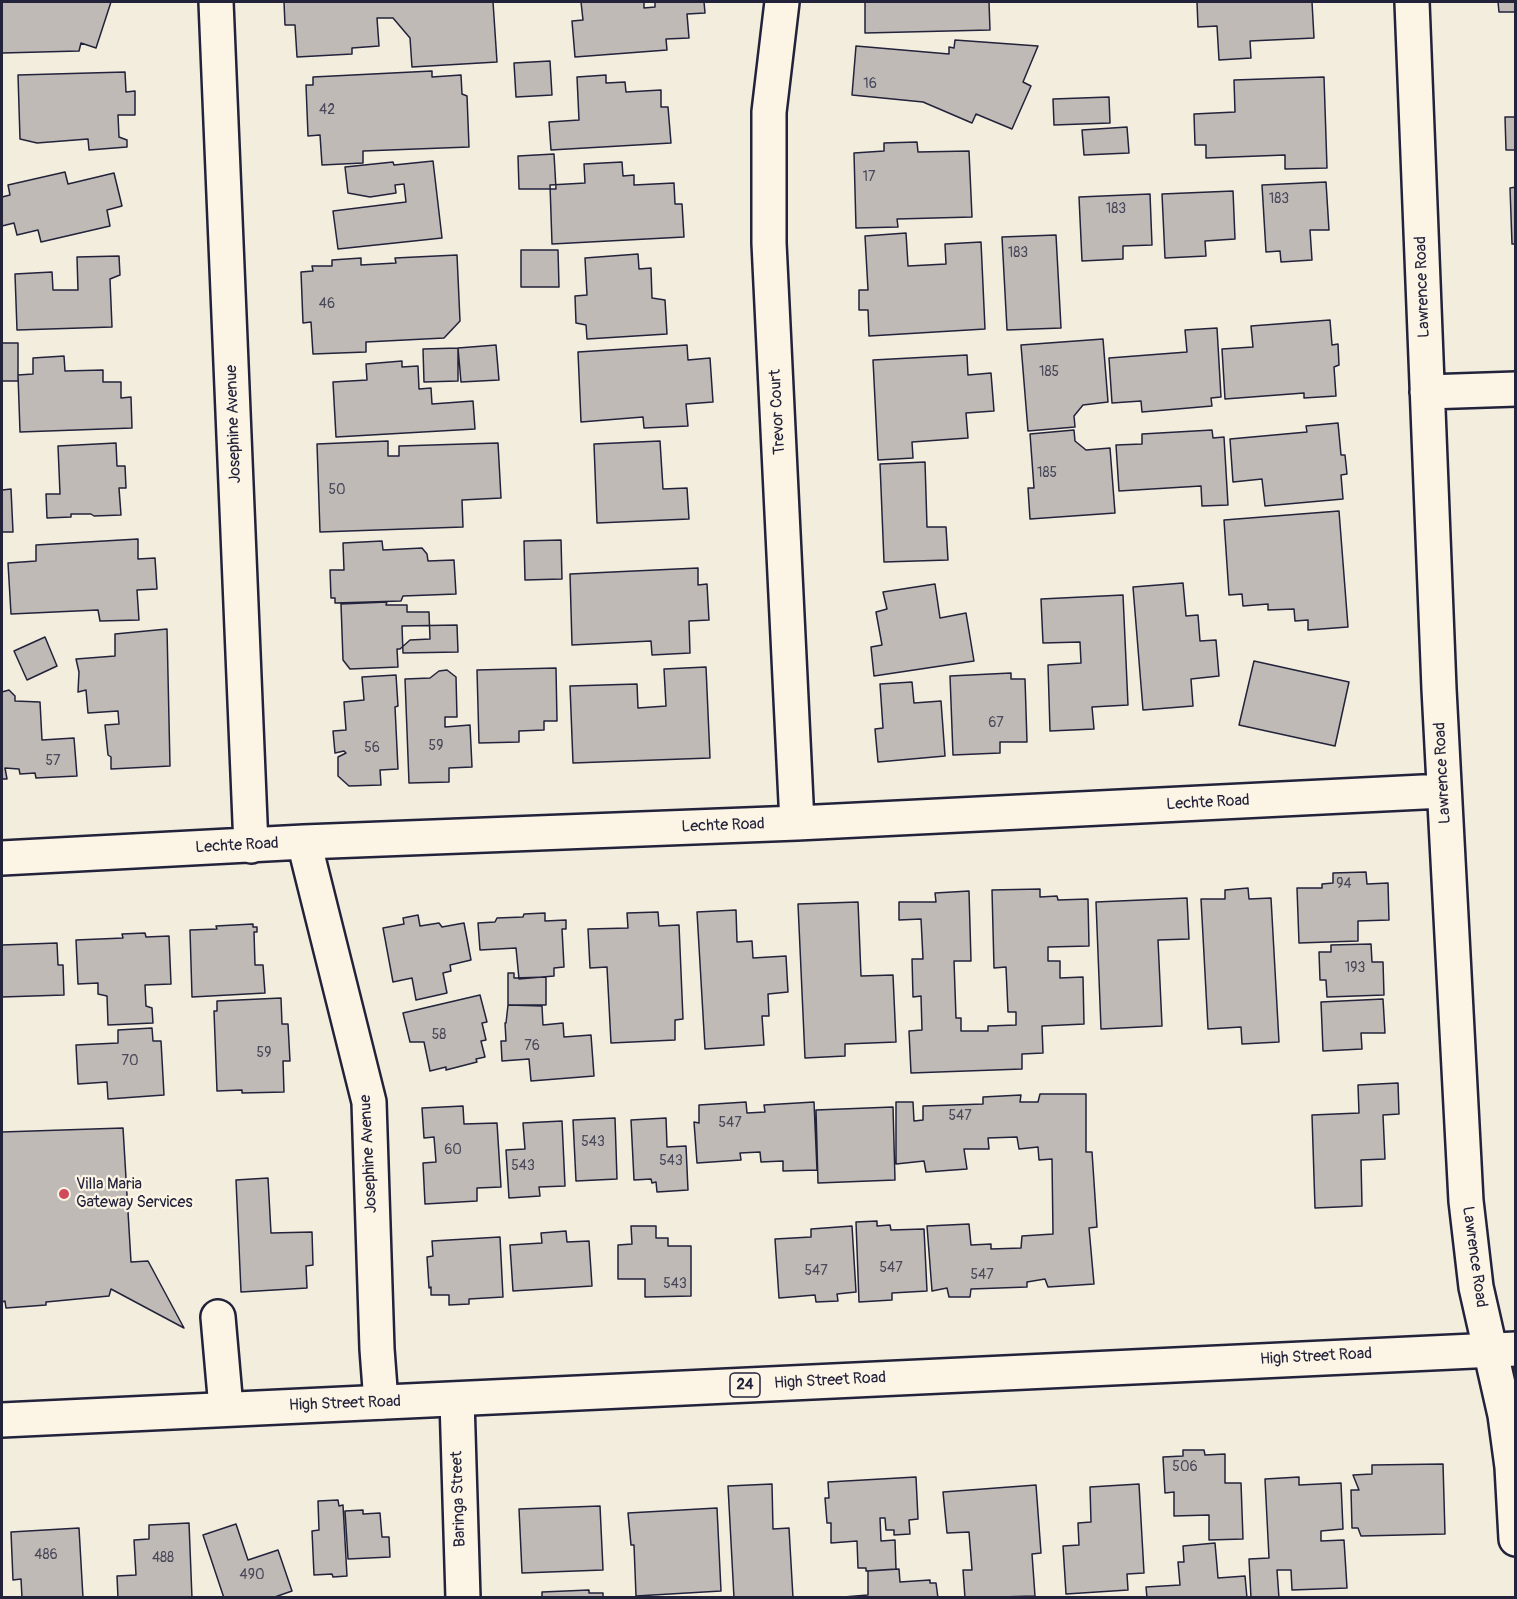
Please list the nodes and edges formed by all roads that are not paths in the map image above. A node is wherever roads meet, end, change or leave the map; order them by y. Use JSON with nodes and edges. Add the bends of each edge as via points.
{"nodes":[{"id":1,"x":216,"y":2,"type":"edge"},
{"id":2,"x":782,"y":2,"type":"edge"},
{"id":3,"x":1412,"y":2,"type":"edge"},
{"id":4,"x":1515,"y":388,"type":"edge"},
{"id":5,"x":1427,"y":392,"type":"junction"},
{"id":6,"x":1443,"y":791,"type":"junction"},
{"id":7,"x":797,"y":823,"type":"junction"},
{"id":8,"x":304,"y":842,"type":"junction"},
{"id":9,"x":251,"y":846,"type":"junction"},
{"id":10,"x":2,"y":858,"type":"edge"},
{"id":11,"x":218,"y":1317,"type":"dead end"},
{"id":12,"x":1502,"y":1349,"type":"edge"},
{"id":13,"x":457,"y":1400,"type":"junction"},
{"id":14,"x":381,"y":1402,"type":"junction"},
{"id":15,"x":226,"y":1408,"type":"junction"},
{"id":16,"x":2,"y":1420,"type":"edge"},
{"id":17,"x":1515,"y":1539,"type":"edge"},
{"id":18,"x":463,"y":1598,"type":"edge"}],
"edges":[{"from":1,"to":9,"type":"street","name":"Josephine Avenue"},
{"from":2,"to":7,"type":"street","name":"Trevor Court","via":[[769,112],[770,243]]},
{"from":3,"to":5,"type":"street","name":"Lawrence Road"},
{"from":4,"to":5,"type":"street"},
{"from":5,"to":6,"type":"street","name":"Lawrence Road"},
{"from":6,"to":7,"type":"street","name":"Lechte Road"},
{"from":6,"to":12,"type":"street","name":"Lawrence Road","via":[[1466,1201],[1476,1287]]},
{"from":7,"to":8,"type":"street","name":"Lechte Road"},
{"from":8,"to":9,"type":"street","name":"Lechte Road"},
{"from":8,"to":14,"type":"street","name":"Josephine Avenue","via":[[369,1102]]},
{"from":9,"to":10,"type":"street","name":"Lechte Road"},
{"from":11,"to":15,"type":"street"},
{"from":12,"to":13,"type":"street","name":"High Street Road","number":"24"},
{"from":12,"to":17,"type":"street","name":"Lawrence Road"},
{"from":13,"to":14,"type":"street","name":"High Street Road","number":"24"},
{"from":13,"to":18,"type":"street","name":"Baringa Street"},
{"from":14,"to":15,"type":"street","name":"High Street Road","number":"24"},
{"from":15,"to":16,"type":"street","name":"High Street Road","number":"24"}]}
